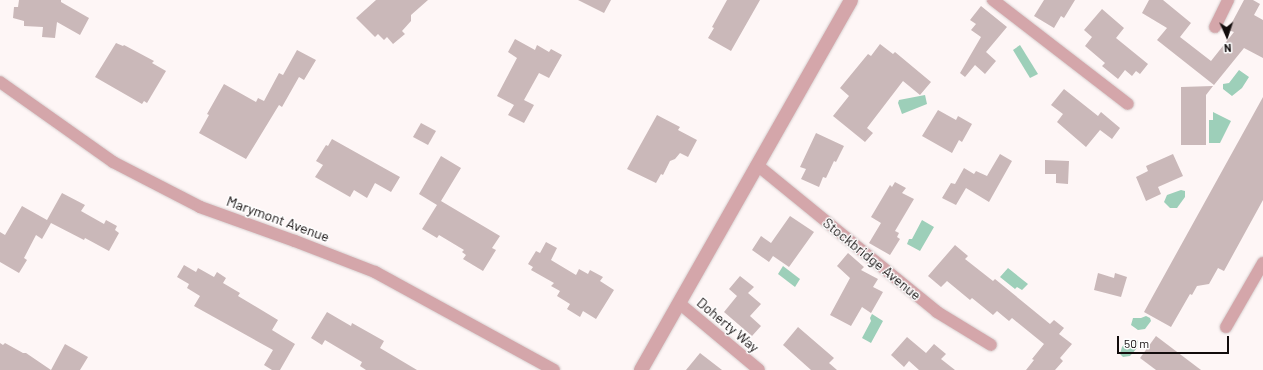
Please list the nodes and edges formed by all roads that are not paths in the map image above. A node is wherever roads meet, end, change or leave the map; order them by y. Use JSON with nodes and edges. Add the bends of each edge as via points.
{"nodes":[{"id":1,"x":851,"y":0,"type":"edge"},
{"id":2,"x":993,"y":0,"type":"edge"},
{"id":3,"x":1228,"y":0,"type":"edge"},
{"id":4,"x":1215,"y":27,"type":"dead end"},
{"id":5,"x":0,"y":82,"type":"edge"},
{"id":6,"x":1128,"y":104,"type":"dead end"},
{"id":7,"x":757,"y":165,"type":"junction"},
{"id":8,"x":1263,"y":263,"type":"edge"},
{"id":9,"x":678,"y":303,"type":"junction"},
{"id":10,"x":1226,"y":327,"type":"dead end"},
{"id":11,"x":991,"y":346,"type":"dead end"},
{"id":12,"x":554,"y":370,"type":"edge"},
{"id":13,"x":641,"y":370,"type":"edge"},
{"id":14,"x":759,"y":370,"type":"edge"}],
"edges":[{"from":1,"to":7,"type":"street"},
{"from":2,"to":6,"type":"street"},
{"from":3,"to":4,"type":"street"},
{"from":5,"to":12,"type":"street","name":"Marymont Avenue","via":[[119,166],[200,207],[375,272]]},
{"from":7,"to":9,"type":"street"},
{"from":7,"to":11,"type":"street","name":"Stockbridge Avenue","via":[[937,312]]},
{"from":8,"to":10,"type":"street"},
{"from":9,"to":13,"type":"street"},
{"from":9,"to":14,"type":"street","name":"Doherty Way"}]}
